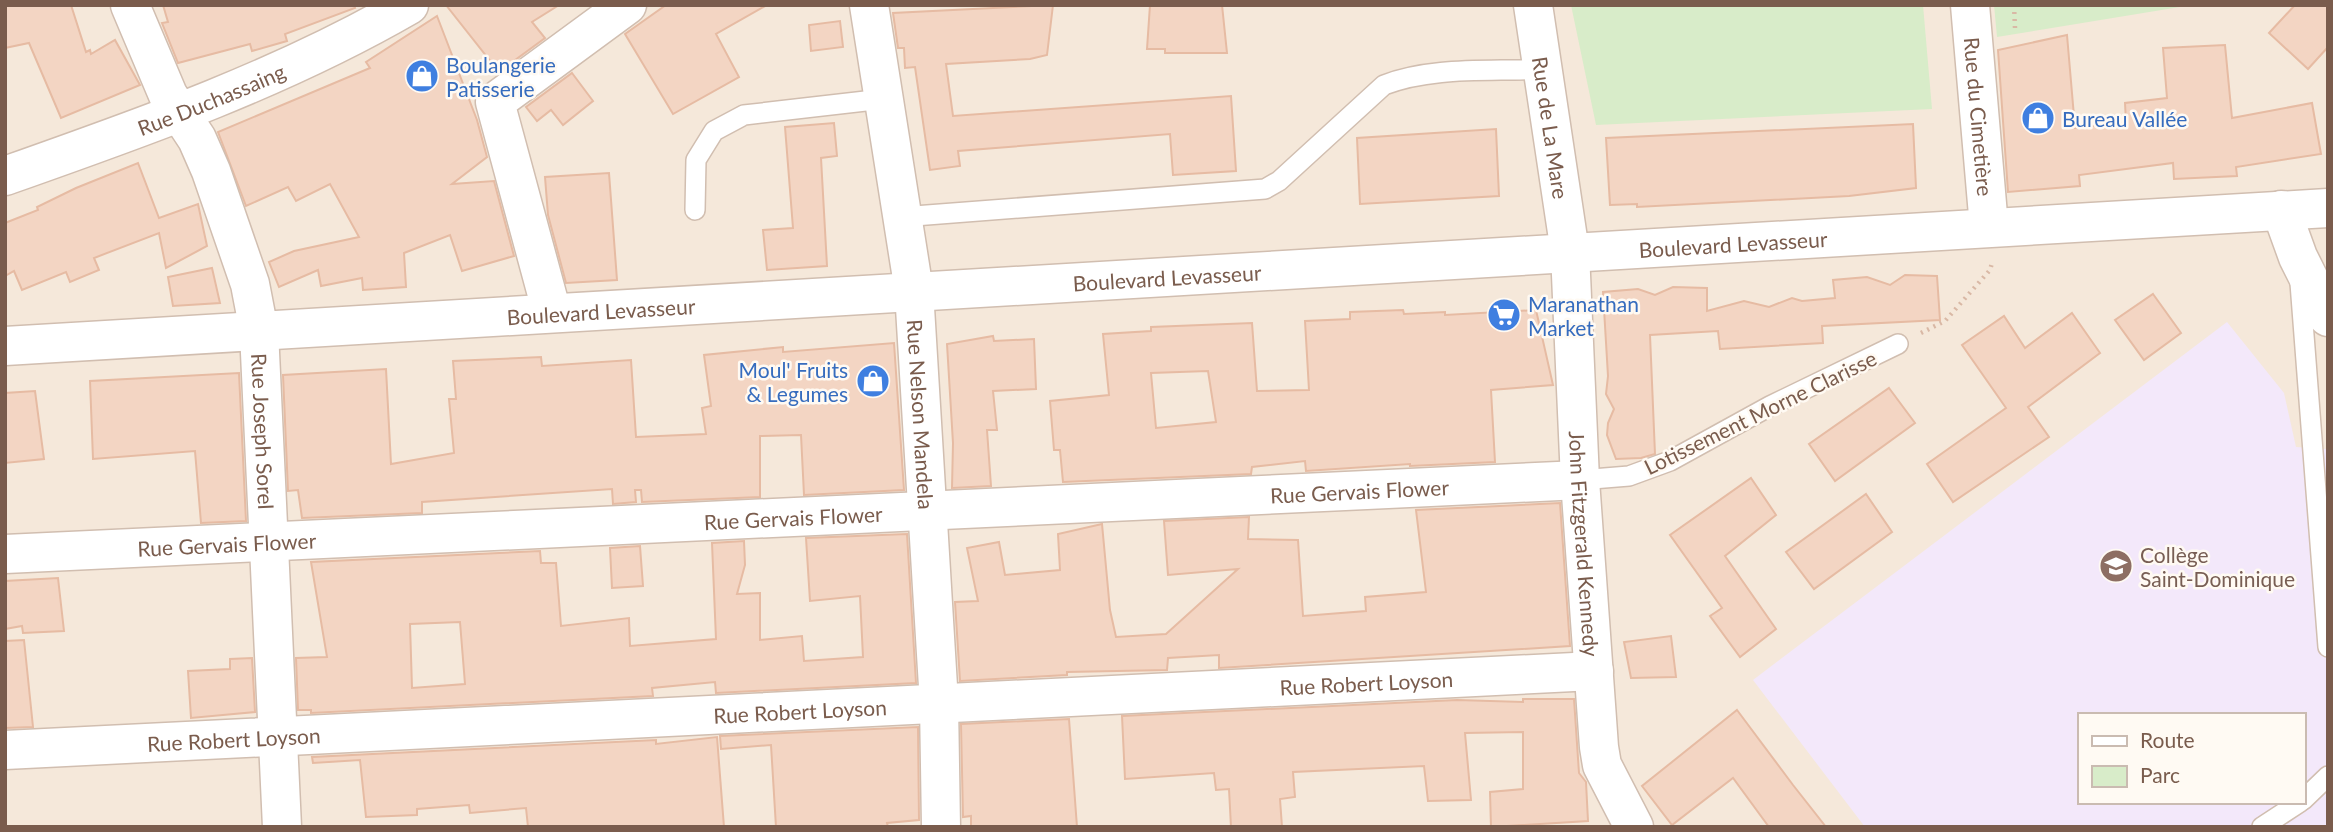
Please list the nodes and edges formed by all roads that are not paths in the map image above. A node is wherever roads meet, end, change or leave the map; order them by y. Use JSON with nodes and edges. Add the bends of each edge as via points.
{"nodes":[{"id":1,"x":130,"y":5,"type":"edge"},
{"id":2,"x":409,"y":5,"type":"edge"},
{"id":3,"x":626,"y":5,"type":"edge"},
{"id":4,"x":869,"y":5,"type":"edge"},
{"id":5,"x":1533,"y":5,"type":"edge"},
{"id":6,"x":1970,"y":5,"type":"edge"},
{"id":7,"x":1543,"y":69,"type":"junction"},
{"id":8,"x":883,"y":99,"type":"junction"},
{"id":9,"x":180,"y":115,"type":"junction"},
{"id":10,"x":5,"y":176,"type":"edge"},
{"id":11,"x":2303,"y":209,"type":"edge"},
{"id":12,"x":695,"y":211,"type":"dead end"},
{"id":13,"x":901,"y":217,"type":"junction"},
{"id":14,"x":1989,"y":227,"type":"junction"},
{"id":15,"x":1570,"y":252,"type":"junction"},
{"id":16,"x":2298,"y":257,"type":"junction"},
{"id":17,"x":914,"y":291,"type":"junction"},
{"id":18,"x":552,"y":313,"type":"junction"},
{"id":19,"x":2328,"y":317,"type":"edge"},
{"id":20,"x":259,"y":331,"type":"junction"},
{"id":21,"x":1898,"y":344,"type":"road end"},
{"id":22,"x":5,"y":346,"type":"edge"},
{"id":23,"x":1580,"y":480,"type":"junction"},
{"id":24,"x":927,"y":510,"type":"junction"},
{"id":25,"x":269,"y":542,"type":"junction"},
{"id":26,"x":5,"y":554,"type":"edge"},
{"id":27,"x":2328,"y":647,"type":"edge"},
{"id":28,"x":1594,"y":671,"type":"junction"},
{"id":29,"x":939,"y":704,"type":"junction"},
{"id":30,"x":278,"y":737,"type":"junction"},
{"id":31,"x":5,"y":750,"type":"edge"},
{"id":32,"x":2328,"y":776,"type":"edge"},
{"id":33,"x":2305,"y":798,"type":"edge"},
{"id":34,"x":2297,"y":804,"type":"edge"},
{"id":35,"x":282,"y":827,"type":"edge"},
{"id":36,"x":941,"y":827,"type":"edge"},
{"id":37,"x":1634,"y":827,"type":"edge"},
{"id":38,"x":2262,"y":827,"type":"edge"}],
"edges":[{"from":1,"to":9,"type":"street","name":"Rue Joseph Sorel"},
{"from":2,"to":9,"type":"street","name":"Rue Duchassaing","via":[[310,58]]},
{"from":3,"to":18,"type":"street","via":[[495,102]]},
{"from":4,"to":8,"type":"street","name":"Rue Nelson Mandela"},
{"from":5,"to":7,"type":"street","name":"Rue de La Mare"},
{"from":6,"to":14,"type":"street","name":"Rue du Cimetière"},
{"from":7,"to":13,"type":"lane","via":[[1426,74],[1384,85],[1265,189]]},
{"from":7,"to":15,"type":"street","name":"Rue de La Mare"},
{"from":8,"to":12,"type":"lane","via":[[744,115],[714,131],[696,159]]},
{"from":8,"to":13,"type":"street","name":"Rue Nelson Mandela"},
{"from":9,"to":10,"type":"street","name":"Rue Duchassaing"},
{"from":9,"to":20,"type":"street","name":"Rue Joseph Sorel","via":[[211,171],[250,284]]},
{"from":11,"to":14,"type":"street","name":"Boulevard Levasseur"},
{"from":11,"to":16,"type":"street"},
{"from":13,"to":17,"type":"street","name":"Rue Nelson Mandela"},
{"from":14,"to":15,"type":"street","name":"Boulevard Levasseur"},
{"from":15,"to":17,"type":"street","name":"Boulevard Levasseur"},
{"from":15,"to":23,"type":"street","name":"John Fitzgerald Kennedy"},
{"from":16,"to":19,"type":"street"},
{"from":16,"to":27,"type":"lane"},
{"from":17,"to":18,"type":"street","name":"Boulevard Levasseur"},
{"from":17,"to":24,"type":"street","name":"Rue Nelson Mandela"},
{"from":18,"to":20,"type":"street","name":"Boulevard Levasseur"},
{"from":20,"to":22,"type":"street","name":"Boulevard Levasseur"},
{"from":20,"to":25,"type":"street","name":"Rue Joseph Sorel"},
{"from":21,"to":23,"type":"lane","name":"Lotissement Morne Clarisse","via":[[1670,461],[1629,476]]},
{"from":23,"to":24,"type":"street","name":"Rue Gervais Flower"},
{"from":23,"to":28,"type":"street","name":"John Fitzgerald Kennedy"},
{"from":24,"to":25,"type":"street","name":"Rue Gervais Flower"},
{"from":24,"to":29,"type":"street","name":"Rue Nelson Mandela"},
{"from":25,"to":26,"type":"street","name":"Rue Gervais Flower"},
{"from":25,"to":30,"type":"street","name":"Rue Joseph Sorel"},
{"from":28,"to":29,"type":"street","name":"Rue Robert Loyson"},
{"from":28,"to":37,"type":"street","name":"John Fitzgerald Kennedy","via":[[1602,765]]},
{"from":29,"to":30,"type":"street","name":"Rue Robert Loyson"},
{"from":29,"to":36,"type":"street","name":"Rue Nelson Mandela"},
{"from":30,"to":31,"type":"street","name":"Rue Robert Loyson"},
{"from":30,"to":35,"type":"street","name":"Rue Joseph Sorel"},
{"from":32,"to":33,"type":"lane"},
{"from":34,"to":38,"type":"lane"}]}
